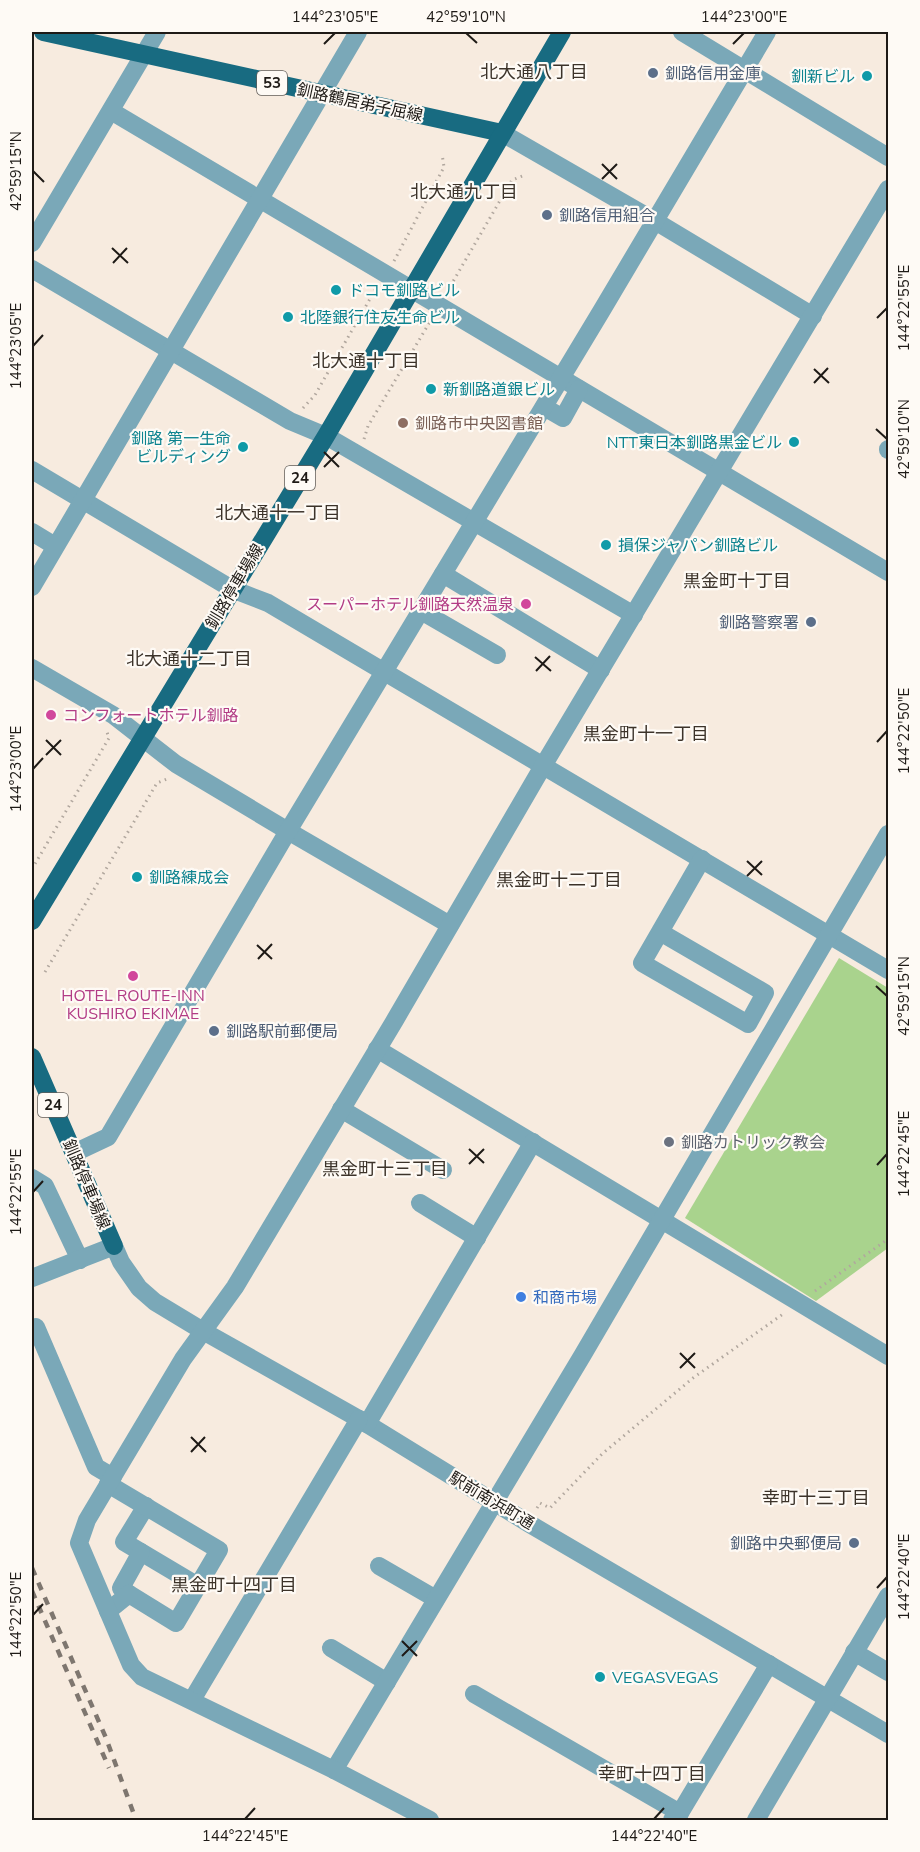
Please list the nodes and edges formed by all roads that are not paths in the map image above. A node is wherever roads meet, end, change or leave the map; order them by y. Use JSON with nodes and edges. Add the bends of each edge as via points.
{"nodes":[{"id":1,"x":43,"y":32,"type":"edge"},
{"id":2,"x":157,"y":32,"type":"edge"},
{"id":3,"x":358,"y":32,"type":"edge"},
{"id":4,"x":562,"y":32,"type":"edge"},
{"id":5,"x":682,"y":32,"type":"edge"},
{"id":6,"x":767,"y":32,"type":"edge"},
{"id":7,"x":143,"y":55,"type":"junction"},
{"id":8,"x":744,"y":69,"type":"junction"},
{"id":9,"x":321,"y":94,"type":"junction"},
{"id":10,"x":111,"y":111,"type":"junction"},
{"id":11,"x":502,"y":134,"type":"junction"},
{"id":12,"x":888,"y":157,"type":"edge"},
{"id":13,"x":888,"y":189,"type":"edge"},
{"id":14,"x":259,"y":199,"type":"junction"},
{"id":15,"x":655,"y":221,"type":"junction"},
{"id":16,"x":32,"y":243,"type":"edge"},
{"id":17,"x":32,"y":269,"type":"edge"},
{"id":18,"x":412,"y":289,"type":"junction"},
{"id":19,"x":813,"y":316,"type":"junction"},
{"id":20,"x":171,"y":350,"type":"junction"},
{"id":21,"x":561,"y":379,"type":"junction"},
{"id":22,"x":579,"y":389,"type":"junction"},
{"id":23,"x":544,"y":407,"type":"junction"},
{"id":24,"x":326,"y":436,"type":"junction"},
{"id":25,"x":32,"y":470,"type":"edge"},
{"id":26,"x":720,"y":471,"type":"junction"},
{"id":27,"x":81,"y":500,"type":"junction"},
{"id":28,"x":474,"y":523,"type":"junction"},
{"id":29,"x":32,"y":532,"type":"edge"},
{"id":30,"x":55,"y":546,"type":"junction"},
{"id":31,"x":888,"y":572,"type":"edge"},
{"id":32,"x":443,"y":574,"type":"junction"},
{"id":33,"x":32,"y":587,"type":"edge"},
{"id":34,"x":232,"y":589,"type":"junction"},
{"id":35,"x":421,"y":611,"type":"junction"},
{"id":36,"x":634,"y":615,"type":"junction"},
{"id":37,"x":497,"y":655,"type":"dead end"},
{"id":38,"x":32,"y":668,"type":"edge"},
{"id":39,"x":601,"y":670,"type":"junction"},
{"id":40,"x":384,"y":673,"type":"junction"},
{"id":41,"x":142,"y":739,"type":"junction"},
{"id":42,"x":543,"y":766,"type":"junction"},
{"id":43,"x":288,"y":831,"type":"junction"},
{"id":44,"x":888,"y":834,"type":"edge"},
{"id":45,"x":702,"y":859,"type":"junction"},
{"id":46,"x":32,"y":921,"type":"edge"},
{"id":47,"x":450,"y":925,"type":"junction"},
{"id":48,"x":660,"y":932,"type":"junction"},
{"id":49,"x":829,"y":935,"type":"junction"},
{"id":50,"x":888,"y":970,"type":"edge"},
{"id":51,"x":377,"y":1049,"type":"junction"},
{"id":52,"x":32,"y":1057,"type":"edge"},
{"id":53,"x":341,"y":1109,"type":"junction"},
{"id":54,"x":533,"y":1142,"type":"junction"},
{"id":55,"x":74,"y":1154,"type":"junction"},
{"id":56,"x":443,"y":1170,"type":"dead end"},
{"id":57,"x":32,"y":1178,"type":"edge"},
{"id":58,"x":420,"y":1203,"type":"dead end"},
{"id":59,"x":662,"y":1220,"type":"junction"},
{"id":60,"x":477,"y":1238,"type":"junction"},
{"id":61,"x":114,"y":1246,"type":"junction"},
{"id":62,"x":80,"y":1260,"type":"junction"},
{"id":63,"x":32,"y":1278,"type":"edge"},
{"id":64,"x":36,"y":1327,"type":"dead end"},
{"id":65,"x":203,"y":1331,"type":"junction"},
{"id":66,"x":888,"y":1356,"type":"edge"},
{"id":67,"x":363,"y":1422,"type":"junction"},
{"id":68,"x":111,"y":1480,"type":"junction"},
{"id":69,"x":494,"y":1502,"type":"junction"},
{"id":70,"x":146,"y":1506,"type":"junction"},
{"id":71,"x":141,"y":1552,"type":"junction"},
{"id":72,"x":379,"y":1566,"type":"dead end"},
{"id":73,"x":198,"y":1587,"type":"junction"},
{"id":74,"x":129,"y":1594,"type":"junction"},
{"id":75,"x":888,"y":1596,"type":"edge"},
{"id":76,"x":436,"y":1599,"type":"junction"},
{"id":77,"x":108,"y":1611,"type":"junction"},
{"id":78,"x":331,"y":1648,"type":"dead end"},
{"id":79,"x":854,"y":1652,"type":"junction"},
{"id":80,"x":770,"y":1664,"type":"junction"},
{"id":81,"x":888,"y":1672,"type":"edge"},
{"id":82,"x":387,"y":1682,"type":"junction"},
{"id":83,"x":474,"y":1694,"type":"dead end"},
{"id":84,"x":827,"y":1698,"type":"junction"},
{"id":85,"x":192,"y":1700,"type":"junction"},
{"id":86,"x":888,"y":1734,"type":"edge"},
{"id":87,"x":334,"y":1770,"type":"junction"},
{"id":88,"x":676,"y":1817,"type":"edge"},
{"id":89,"x":430,"y":1821,"type":"edge"},
{"id":90,"x":756,"y":1821,"type":"edge"}],
"edges":[{"from":1,"to":7,"type":"main road","name":"釧路鶴居弟子屈線","number":"53"},
{"from":2,"to":7,"type":"street"},
{"from":3,"to":9,"type":"street"},
{"from":4,"to":11,"type":"main road","name":"釧路停車場線","number":"24"},
{"from":5,"to":8,"type":"street"},
{"from":6,"to":8,"type":"street"},
{"from":7,"to":9,"type":"main road","name":"釧路鶴居弟子屈線","number":"53"},
{"from":7,"to":10,"type":"street"},
{"from":8,"to":12,"type":"street"},
{"from":8,"to":15,"type":"street"},
{"from":9,"to":11,"type":"main road","name":"釧路鶴居弟子屈線","number":"53"},
{"from":9,"to":14,"type":"street"},
{"from":10,"to":14,"type":"street"},
{"from":10,"to":16,"type":"street"},
{"from":11,"to":15,"type":"street"},
{"from":11,"to":18,"type":"main road","name":"釧路停車場線","number":"24"},
{"from":13,"to":19,"type":"street"},
{"from":14,"to":18,"type":"street"},
{"from":14,"to":20,"type":"street"},
{"from":15,"to":19,"type":"street"},
{"from":15,"to":21,"type":"street"},
{"from":17,"to":20,"type":"street"},
{"from":18,"to":21,"type":"street"},
{"from":18,"to":24,"type":"main road","name":"釧路停車場線","number":"24"},
{"from":19,"to":26,"type":"street"},
{"from":20,"to":24,"type":"street","via":[[290,421]]},
{"from":20,"to":27,"type":"street"},
{"from":21,"to":22,"type":"street"},
{"from":21,"to":23,"type":"street"},
{"from":22,"to":23,"type":"street","via":[[563,418]]},
{"from":22,"to":26,"type":"street"},
{"from":23,"to":28,"type":"street"},
{"from":24,"to":28,"type":"street"},
{"from":24,"to":34,"type":"main road","name":"釧路停車場線","number":"24"},
{"from":25,"to":27,"type":"street"},
{"from":26,"to":31,"type":"street"},
{"from":26,"to":36,"type":"street"},
{"from":27,"to":30,"type":"street"},
{"from":27,"to":34,"type":"street"},
{"from":28,"to":32,"type":"street"},
{"from":28,"to":36,"type":"street"},
{"from":29,"to":30,"type":"street"},
{"from":30,"to":33,"type":"street"},
{"from":32,"to":35,"type":"street"},
{"from":32,"to":39,"type":"street"},
{"from":34,"to":40,"type":"street","via":[[267,603]]},
{"from":34,"to":41,"type":"main road","name":"釧路停車場線","number":"24"},
{"from":35,"to":37,"type":"street"},
{"from":35,"to":40,"type":"street"},
{"from":36,"to":39,"type":"street"},
{"from":38,"to":41,"type":"street","via":[[113,715]]},
{"from":39,"to":42,"type":"street"},
{"from":40,"to":42,"type":"street"},
{"from":40,"to":43,"type":"street"},
{"from":41,"to":43,"type":"street","via":[[176,764]]},
{"from":41,"to":46,"type":"main road","name":"釧路停車場線","number":"24"},
{"from":42,"to":45,"type":"street"},
{"from":42,"to":47,"type":"street"},
{"from":43,"to":47,"type":"street"},
{"from":43,"to":55,"type":"street","via":[[108,1137]]},
{"from":44,"to":49,"type":"street"},
{"from":45,"to":48,"type":"street"},
{"from":45,"to":49,"type":"street"},
{"from":47,"to":51,"type":"street"},
{"from":48,"to":48,"type":"street","via":[[642,963],[747,1024],[765,993]]},
{"from":49,"to":50,"type":"street"},
{"from":49,"to":59,"type":"street"},
{"from":51,"to":53,"type":"street"},
{"from":51,"to":54,"type":"street"},
{"from":52,"to":55,"type":"main road","name":"釧路停車場線","number":"24"},
{"from":53,"to":56,"type":"street"},
{"from":53,"to":65,"type":"street","via":[[229,1296]]},
{"from":54,"to":59,"type":"street"},
{"from":54,"to":60,"type":"street"},
{"from":55,"to":61,"type":"main road","name":"釧路停車場線","number":"24"},
{"from":57,"to":62,"type":"street","via":[[45,1186]]},
{"from":58,"to":60,"type":"street"},
{"from":59,"to":66,"type":"street"},
{"from":59,"to":69,"type":"street"},
{"from":60,"to":67,"type":"street"},
{"from":61,"to":62,"type":"street"},
{"from":61,"to":65,"type":"street","name":"駅前南浜町通","via":[[139,1288]]},
{"from":62,"to":63,"type":"street"},
{"from":64,"to":68,"type":"street","via":[[96,1467]]},
{"from":65,"to":67,"type":"street","name":"駅前南浜町通"},
{"from":65,"to":68,"type":"street"},
{"from":67,"to":69,"type":"street","name":"駅前南浜町通"},
{"from":67,"to":85,"type":"street"},
{"from":68,"to":70,"type":"street"},
{"from":68,"to":77,"type":"street","via":[[87,1520],[79,1543]]},
{"from":69,"to":76,"type":"street"},
{"from":69,"to":80,"type":"street","name":"駅前南浜町通"},
{"from":70,"to":71,"type":"street","via":[[124,1542]]},
{"from":70,"to":73,"type":"street","via":[[219,1550]]},
{"from":71,"to":73,"type":"street"},
{"from":71,"to":74,"type":"street","via":[[121,1588]]},
{"from":72,"to":76,"type":"street"},
{"from":73,"to":74,"type":"street","via":[[177,1623]]},
{"from":74,"to":77,"type":"street"},
{"from":75,"to":79,"type":"street"},
{"from":76,"to":82,"type":"street"},
{"from":77,"to":85,"type":"street","via":[[131,1665],[142,1677]]},
{"from":78,"to":82,"type":"street"},
{"from":79,"to":81,"type":"street"},
{"from":79,"to":84,"type":"street"},
{"from":80,"to":84,"type":"street","name":"駅前南浜町通"},
{"from":80,"to":88,"type":"street"},
{"from":82,"to":87,"type":"street"},
{"from":83,"to":88,"type":"street"},
{"from":84,"to":86,"type":"street","name":"駅前南浜町通"},
{"from":84,"to":90,"type":"street"},
{"from":85,"to":87,"type":"street"},
{"from":87,"to":89,"type":"street"}]}
